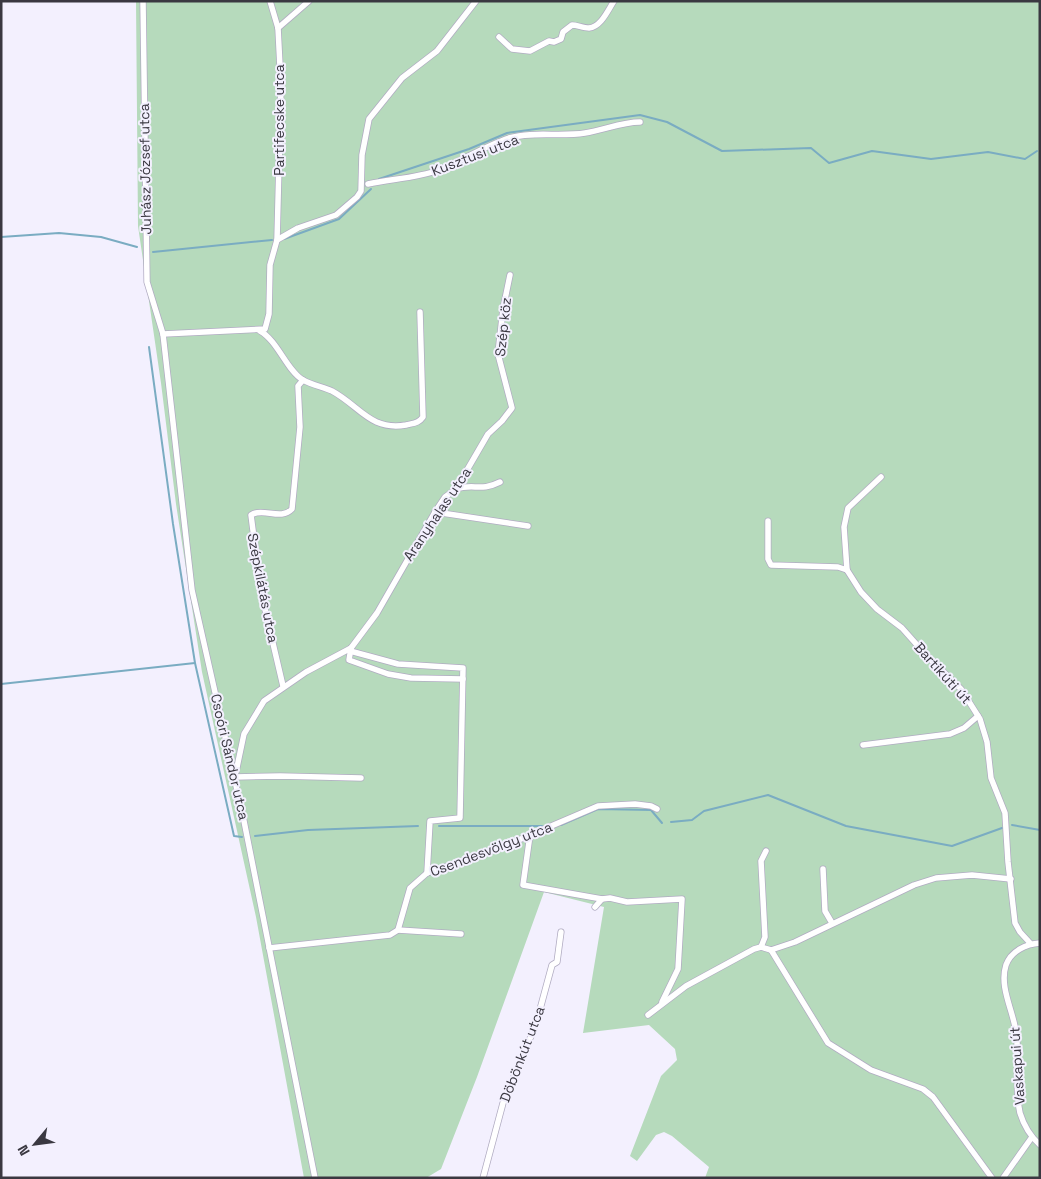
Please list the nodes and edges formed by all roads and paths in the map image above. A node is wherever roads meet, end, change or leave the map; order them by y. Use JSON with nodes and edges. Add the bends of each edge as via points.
{"nodes":[{"id":1,"x":143,"y":1,"type":"edge"},
{"id":2,"x":270,"y":1,"type":"edge"},
{"id":3,"x":309,"y":1,"type":"edge"},
{"id":4,"x":476,"y":1,"type":"edge"},
{"id":5,"x":614,"y":1,"type":"edge"},
{"id":6,"x":278,"y":28,"type":"junction"},
{"id":7,"x":499,"y":37,"type":"dead end"},
{"id":8,"x":640,"y":122,"type":"dead end"},
{"id":9,"x":368,"y":184,"type":"dead end"},
{"id":10,"x":278,"y":240,"type":"junction"},
{"id":11,"x":510,"y":275,"type":"dead end"},
{"id":12,"x":420,"y":312,"type":"dead end"},
{"id":13,"x":260,"y":331,"type":"junction"},
{"id":14,"x":163,"y":334,"type":"junction"},
{"id":15,"x":303,"y":380,"type":"junction"},
{"id":16,"x":512,"y":408,"type":"joint"},
{"id":17,"x":881,"y":477,"type":"dead end"},
{"id":18,"x":500,"y":482,"type":"dead end"},
{"id":19,"x":456,"y":489,"type":"junction"},
{"id":20,"x":435,"y":512,"type":"junction"},
{"id":21,"x":768,"y":521,"type":"dead end"},
{"id":22,"x":528,"y":526,"type":"dead end"},
{"id":23,"x":848,"y":570,"type":"junction"},
{"id":24,"x":350,"y":650,"type":"junction"},
{"id":25,"x":463,"y":679,"type":"junction"},
{"id":26,"x":283,"y":686,"type":"junction"},
{"id":27,"x":978,"y":716,"type":"junction"},
{"id":28,"x":863,"y":745,"type":"dead end"},
{"id":29,"x":235,"y":777,"type":"junction"},
{"id":30,"x":361,"y":778,"type":"dead end"},
{"id":31,"x":657,"y":809,"type":"dead end"},
{"id":32,"x":530,"y":835,"type":"junction"},
{"id":33,"x":766,"y":851,"type":"dead end"},
{"id":34,"x":823,"y":869,"type":"dead end"},
{"id":35,"x":427,"y":873,"type":"junction"},
{"id":36,"x":1011,"y":879,"type":"junction"},
{"id":37,"x":602,"y":899,"type":"junction"},
{"id":38,"x":595,"y":907,"type":"dead end"},
{"id":39,"x":832,"y":923,"type":"junction"},
{"id":40,"x":398,"y":930,"type":"junction"},
{"id":41,"x":561,"y":932,"type":"dead end"},
{"id":42,"x":461,"y":934,"type":"dead end"},
{"id":43,"x":1040,"y":943,"type":"edge"},
{"id":44,"x":1031,"y":944,"type":"junction"},
{"id":45,"x":762,"y":947,"type":"junction"},
{"id":46,"x":269,"y":948,"type":"junction"},
{"id":47,"x":771,"y":950,"type":"junction"},
{"id":48,"x":661,"y":1004,"type":"junction"},
{"id":49,"x":648,"y":1015,"type":"dead end"},
{"id":50,"x":1032,"y":1137,"type":"junction"},
{"id":51,"x":1040,"y":1145,"type":"edge"},
{"id":52,"x":314,"y":1178,"type":"edge"},
{"id":53,"x":483,"y":1178,"type":"edge"},
{"id":54,"x":992,"y":1178,"type":"edge"},
{"id":55,"x":1002,"y":1178,"type":"edge"}],
"edges":[{"from":1,"to":14,"type":"street","name":"Juhász József utca","via":[[147,282]]},
{"from":2,"to":6,"type":"street","name":"Partifecske utca"},
{"from":3,"to":6,"type":"street"},
{"from":4,"to":10,"type":"street","via":[[437,51],[402,78],[369,119],[362,155],[362,191],[336,215],[298,228]]},
{"from":5,"to":7,"type":"street","via":[[596,25],[589,28],[572,25],[563,32],[561,39],[530,51],[512,49]]},
{"from":6,"to":10,"type":"street","name":"Partifecske utca","via":[[281,86]]},
{"from":8,"to":9,"type":"street","name":"Kusztusi utca","via":[[566,135],[510,138],[431,172]]},
{"from":10,"to":13,"type":"street","via":[[270,265],[266,327]]},
{"from":11,"to":16,"type":"street","name":"Szép köz","via":[[498,354]]},
{"from":12,"to":15,"type":"street","via":[[423,417],[420,421],[395,427],[377,423],[333,392]]},
{"from":13,"to":14,"type":"street"},
{"from":13,"to":15,"type":"street","via":[[274,343]]},
{"from":14,"to":29,"type":"street","name":"Csoóri Sándor utca","via":[[192,590]]},
{"from":15,"to":26,"type":"street","name":"Szépkilátás utca","via":[[298,386],[300,427],[292,509],[282,514],[257,512],[251,515],[260,592]]},
{"from":16,"to":19,"type":"street","name":"Aranyhalas utca","via":[[488,434]]},
{"from":17,"to":23,"type":"street","via":[[848,508],[844,527]]},
{"from":18,"to":19,"type":"street","via":[[482,489],[468,486]]},
{"from":19,"to":20,"type":"street","name":"Aranyhalas utca"},
{"from":20,"to":22,"type":"street"},
{"from":20,"to":24,"type":"street","name":"Aranyhalas utca","via":[[377,612]]},
{"from":21,"to":23,"type":"street","via":[[768,559],[771,565]]},
{"from":23,"to":27,"type":"street","name":"Bartikúti út","via":[[861,592],[877,609],[902,628],[961,689]]},
{"from":24,"to":25,"type":"street","via":[[398,664],[463,668]]},
{"from":24,"to":25,"type":"street","via":[[348,660],[388,674]]},
{"from":24,"to":26,"type":"street","name":"Aranyhalas utca"},
{"from":25,"to":35,"type":"street","via":[[460,818],[430,821]]},
{"from":26,"to":29,"type":"street","name":"Aranyhalas utca","via":[[264,701],[244,734]]},
{"from":27,"to":28,"type":"street","via":[[964,728],[950,734]]},
{"from":27,"to":36,"type":"street","name":"Bartikúti út","via":[[987,742],[991,778],[1004,809]]},
{"from":29,"to":30,"type":"street"},
{"from":29,"to":46,"type":"street","name":"Csoóri Sándor utca"},
{"from":31,"to":32,"type":"street","name":"Csendesvölgy utca","via":[[635,804],[598,806]]},
{"from":32,"to":35,"type":"street","name":"Csendesvölgy utca"},
{"from":32,"to":37,"type":"street","via":[[523,886]]},
{"from":33,"to":45,"type":"street","via":[[762,861],[765,938]]},
{"from":34,"to":39,"type":"street","via":[[825,911]]},
{"from":35,"to":40,"type":"street","name":"Csendesvölgy utca","via":[[410,888]]},
{"from":36,"to":39,"type":"street","via":[[972,874],[936,878]]},
{"from":36,"to":44,"type":"street","name":"Bartikúti út","via":[[1015,923]]},
{"from":37,"to":38,"type":"street"},
{"from":37,"to":48,"type":"street","via":[[627,902],[682,899],[678,969]]},
{"from":39,"to":47,"type":"street"},
{"from":40,"to":42,"type":"street"},
{"from":40,"to":46,"type":"street","via":[[384,937]]},
{"from":41,"to":53,"type":"street","name":"Döbönkút utca","via":[[557,962],[552,965],[536,1024],[503,1104]]},
{"from":43,"to":44,"type":"street","name":"Vaskapui út"},
{"from":44,"to":50,"type":"street","name":"Vaskapui út","via":[[1012,955],[1007,962],[1004,980],[1016,1031],[1018,1103]]},
{"from":45,"to":47,"type":"street"},
{"from":45,"to":48,"type":"street","via":[[686,986]]},
{"from":46,"to":52,"type":"street","name":"Csoóri Sándor utca"},
{"from":47,"to":54,"type":"street","via":[[828,1042],[871,1070],[923,1089],[933,1097]]},
{"from":48,"to":49,"type":"street"},
{"from":50,"to":51,"type":"street","name":"Vaskapui út"},
{"from":50,"to":55,"type":"street"}]}
